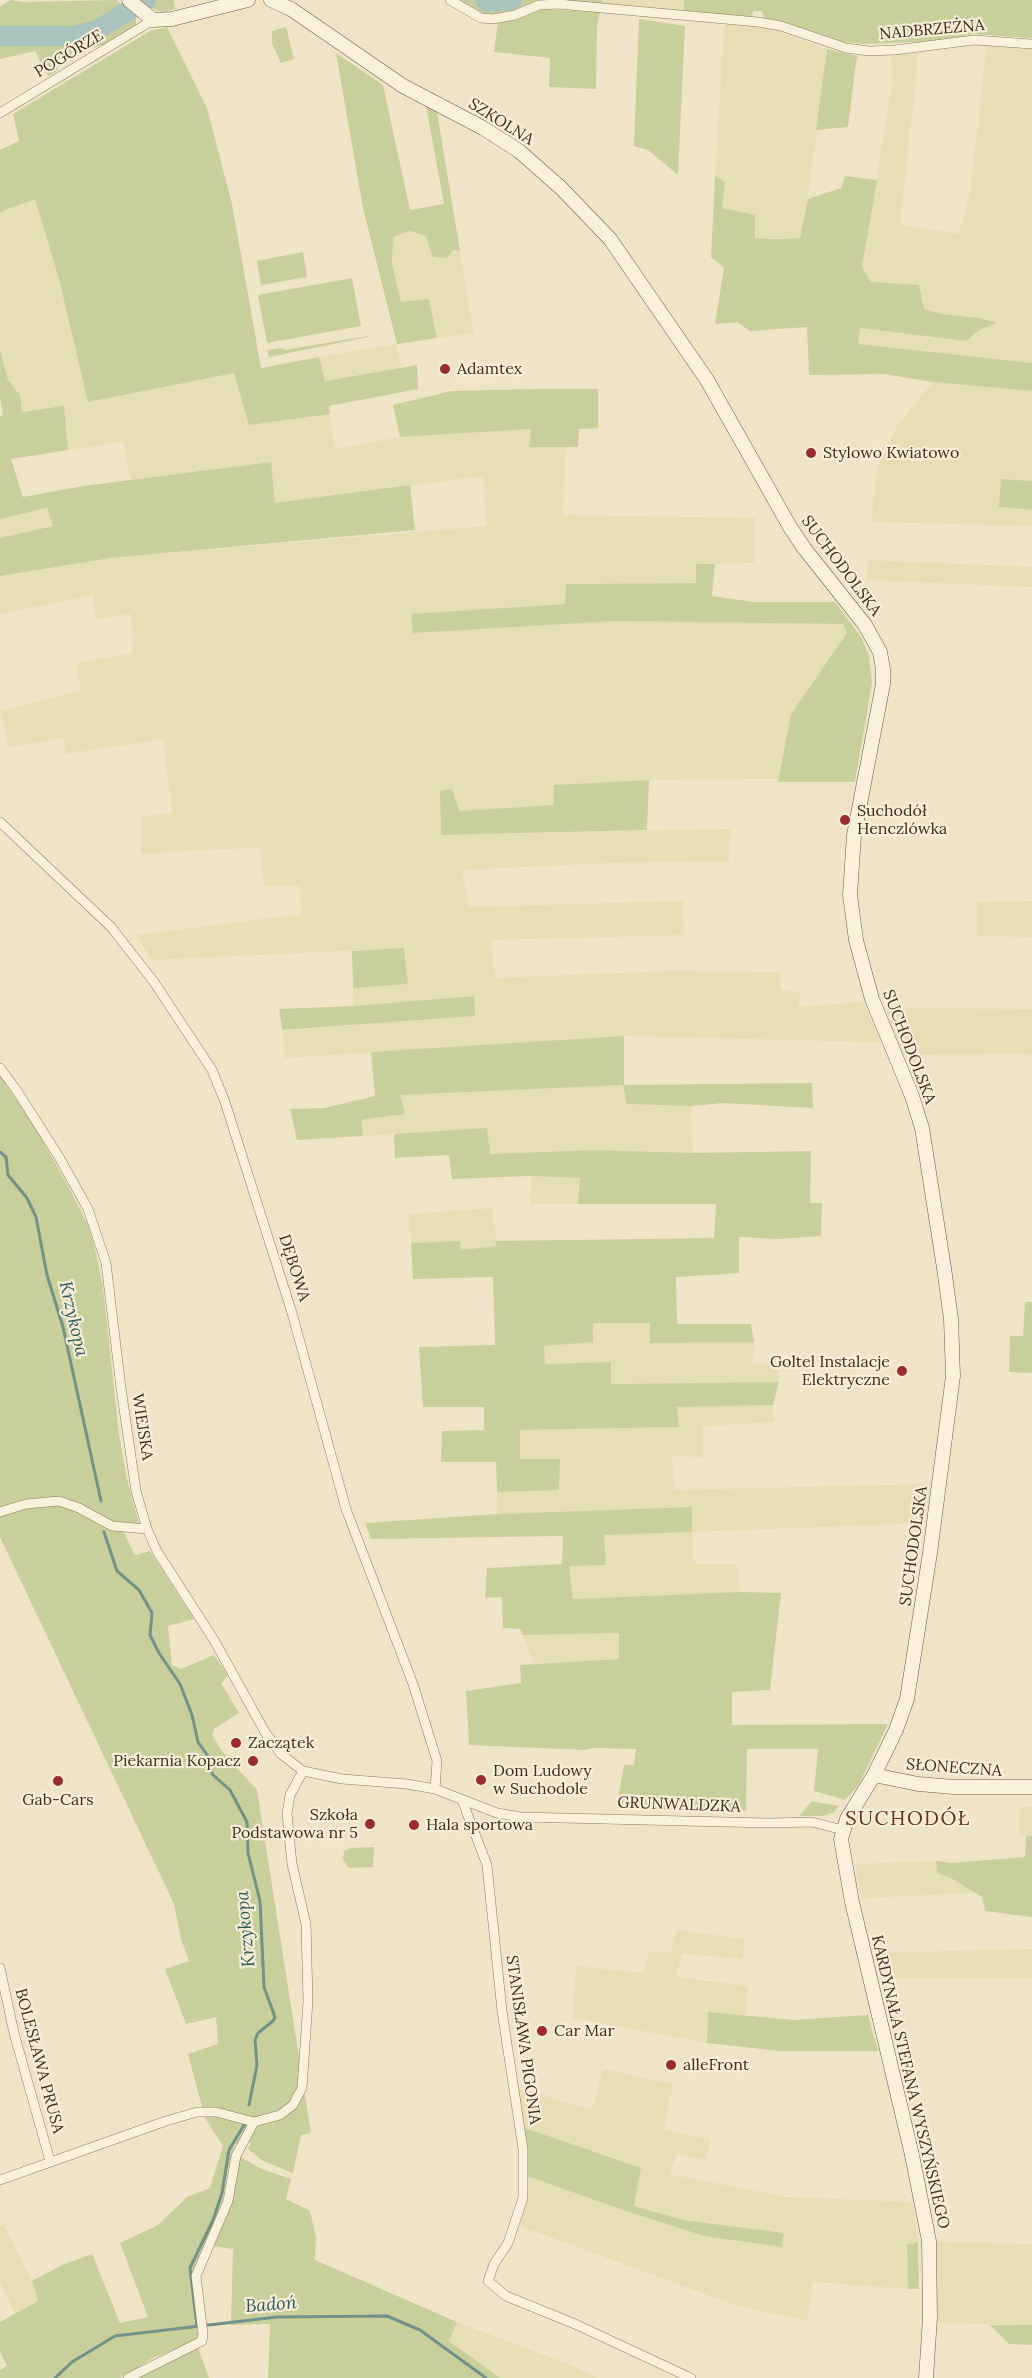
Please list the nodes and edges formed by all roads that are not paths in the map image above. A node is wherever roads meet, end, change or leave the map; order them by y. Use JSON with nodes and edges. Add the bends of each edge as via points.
{"nodes":[{"id":1,"x":129,"y":0,"type":"edge"},
{"id":2,"x":248,"y":0,"type":"edge"},
{"id":3,"x":271,"y":0,"type":"edge"},
{"id":4,"x":450,"y":0,"type":"edge"},
{"id":5,"x":153,"y":20,"type":"junction"},
{"id":6,"x":1032,"y":45,"type":"edge"},
{"id":7,"x":0,"y":113,"type":"edge"},
{"id":8,"x":669,"y":323,"type":"joint"},
{"id":9,"x":0,"y":822,"type":"edge"},
{"id":10,"x":0,"y":1068,"type":"edge"},
{"id":11,"x":0,"y":1512,"type":"edge"},
{"id":12,"x":147,"y":1529,"type":"junction"},
{"id":13,"x":303,"y":1771,"type":"junction"},
{"id":14,"x":874,"y":1775,"type":"junction"},
{"id":15,"x":1032,"y":1787,"type":"edge"},
{"id":16,"x":435,"y":1789,"type":"junction"},
{"id":17,"x":462,"y":1800,"type":"junction"},
{"id":18,"x":843,"y":1830,"type":"junction"},
{"id":19,"x":0,"y":1968,"type":"edge"},
{"id":20,"x":254,"y":2122,"type":"junction"},
{"id":21,"x":50,"y":2161,"type":"junction"},
{"id":22,"x":0,"y":2180,"type":"edge"},
{"id":23,"x":128,"y":2378,"type":"edge"},
{"id":24,"x":691,"y":2378,"type":"edge"},
{"id":25,"x":926,"y":2378,"type":"edge"}],
"edges":[{"from":1,"to":5,"type":"street"},
{"from":2,"to":5,"type":"street"},
{"from":3,"to":8,"type":"street","name":"SZKOLNA","via":[[291,9],[403,86],[519,151],[610,239]]},
{"from":4,"to":6,"type":"street","name":"NADBRZEŻNA","via":[[481,18],[493,19],[539,5],[558,4],[758,22],[869,51],[974,40]]},
{"from":5,"to":7,"type":"street","name":"POGÓRZE"},
{"from":8,"to":14,"type":"street","name":"SUCHODOLSKA","via":[[725,410],[790,527],[875,640],[883,669],[854,835],[850,895],[856,940],[872,999],[922,1128],[951,1319],[952,1376],[932,1543],[909,1687],[896,1730]]},
{"from":9,"to":16,"type":"street","name":"DĘBOWA","via":[[111,927],[154,982],[212,1070],[289,1301],[346,1509],[434,1750]]},
{"from":10,"to":12,"type":"street","name":"WIEJSKA","via":[[88,1209],[106,1263],[120,1388],[136,1491]]},
{"from":11,"to":12,"type":"street","via":[[26,1504],[59,1501],[112,1526]]},
{"from":12,"to":13,"type":"street","name":"WIEJSKA","via":[[265,1732],[281,1754]]},
{"from":13,"to":16,"type":"street","name":"GRUNWALDZKA"},
{"from":13,"to":20,"type":"street","via":[[290,1795],[287,1814],[292,1864],[306,1924],[308,2001],[302,2088],[293,2105],[280,2115]]},
{"from":14,"to":15,"type":"street","name":"SŁONECZNA","via":[[954,1787]]},
{"from":14,"to":18,"type":"street","name":"SUCHODOLSKA"},
{"from":16,"to":17,"type":"street","name":"GRUNWALDZKA"},
{"from":17,"to":18,"type":"street","name":"GRUNWALDZKA","via":[[521,1817],[812,1822]]},
{"from":17,"to":24,"type":"street","name":"STANISŁAWA PIGONIA","via":[[487,1865],[502,2011],[523,2149],[523,2198],[508,2243],[488,2281],[506,2295]]},
{"from":18,"to":25,"type":"street","name":"KARDYNAŁA STEFANA WYSZYŃSKIEGO","via":[[841,1839],[852,1902],[929,2241]]},
{"from":19,"to":21,"type":"street","name":"BOLESŁAWA PRUSA"},
{"from":20,"to":21,"type":"street","via":[[216,2112],[198,2112]]},
{"from":20,"to":23,"type":"street","via":[[236,2156],[228,2200],[196,2276],[202,2341]]},
{"from":21,"to":22,"type":"street"}]}
